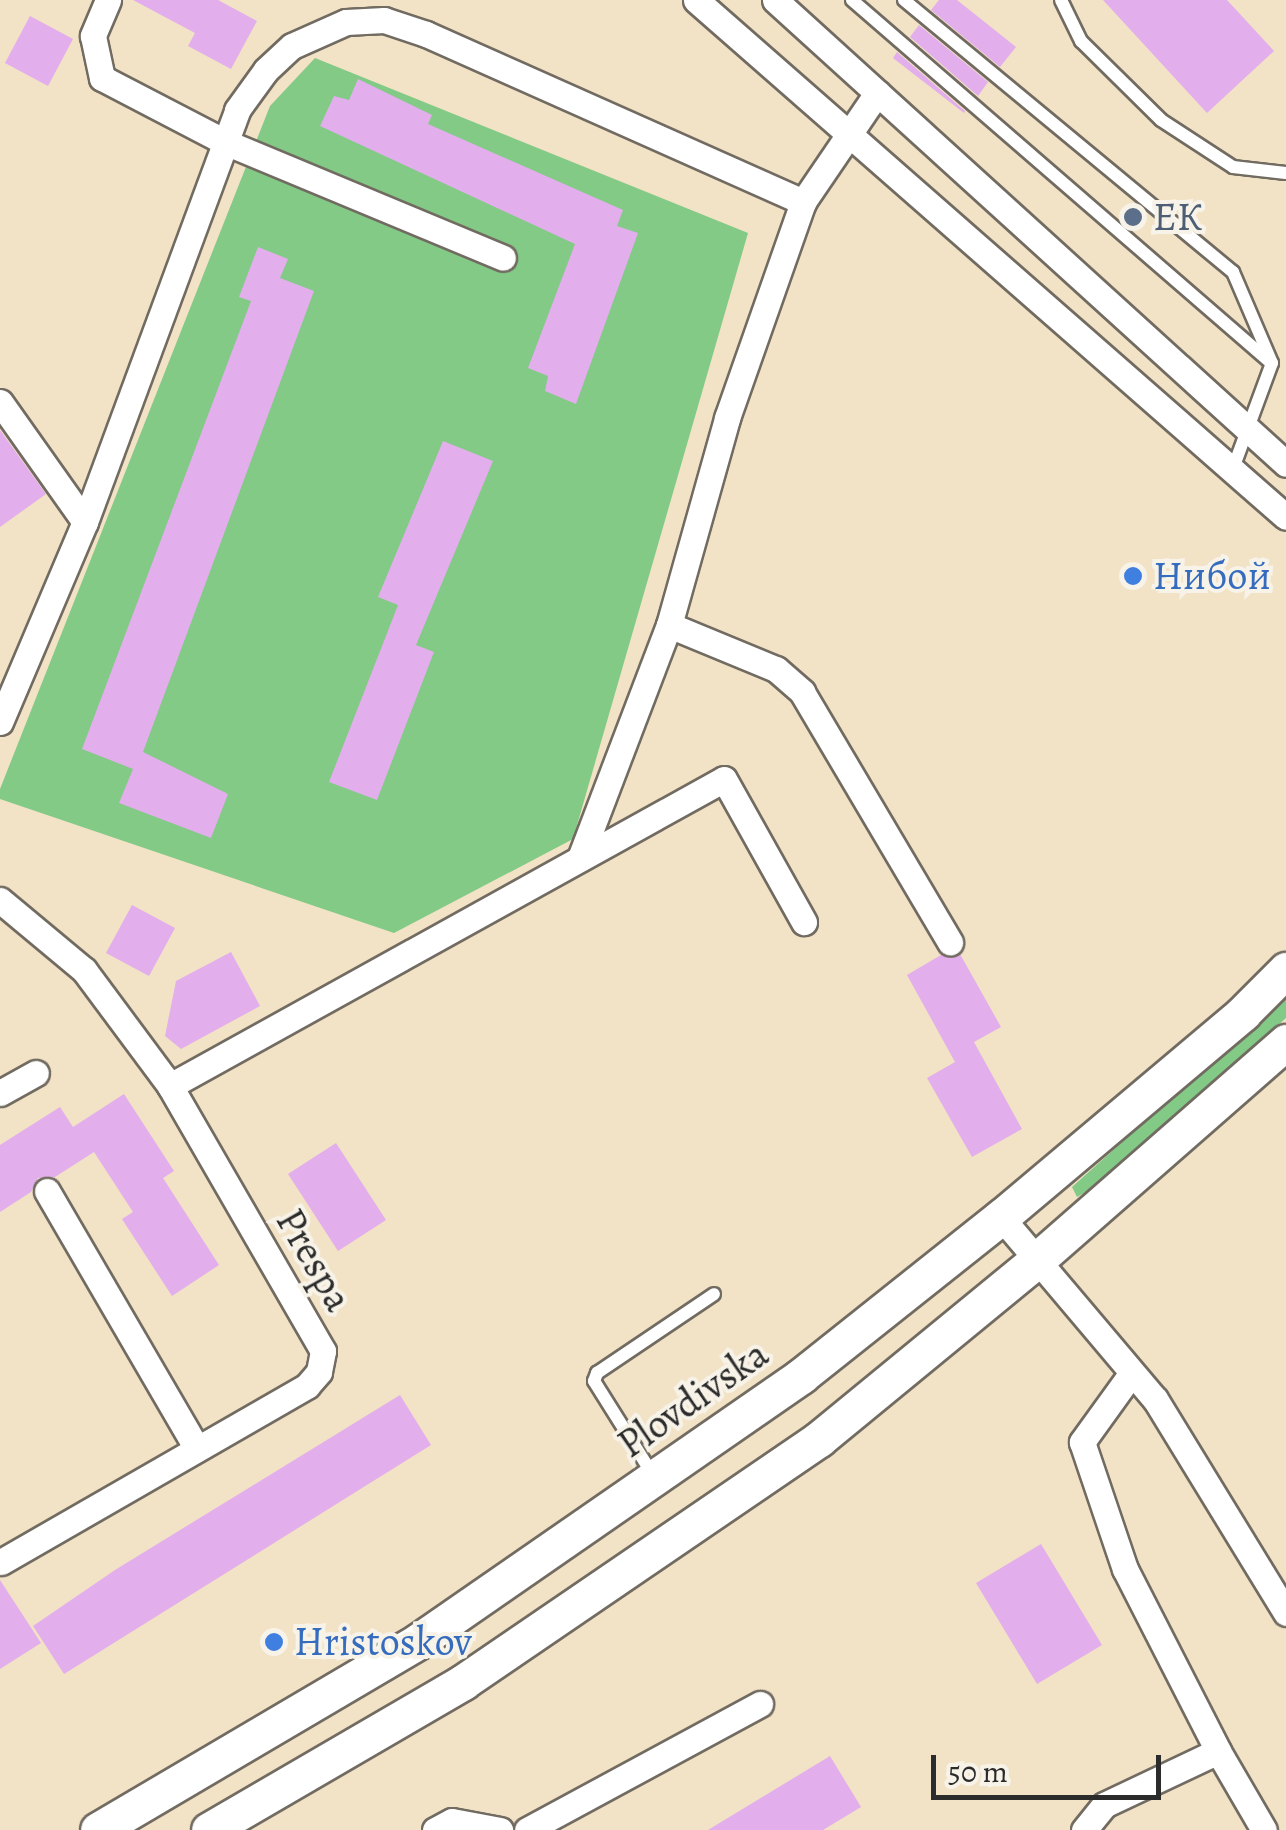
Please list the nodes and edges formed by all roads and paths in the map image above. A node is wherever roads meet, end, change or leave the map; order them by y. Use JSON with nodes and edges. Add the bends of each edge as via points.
{"nodes":[{"id":1,"x":108,"y":0,"type":"edge"},
{"id":2,"x":696,"y":0,"type":"edge"},
{"id":3,"x":775,"y":0,"type":"edge"},
{"id":4,"x":852,"y":0,"type":"edge"},
{"id":5,"x":904,"y":0,"type":"edge"},
{"id":6,"x":1061,"y":0,"type":"edge"},
{"id":7,"x":877,"y":94,"type":"junction"},
{"id":8,"x":848,"y":135,"type":"junction"},
{"id":9,"x":225,"y":142,"type":"junction"},
{"id":10,"x":1286,"y":173,"type":"edge"},
{"id":11,"x":803,"y":202,"type":"junction"},
{"id":12,"x":503,"y":258,"type":"dead end"},
{"id":13,"x":1272,"y":363,"type":"junction"},
{"id":14,"x":0,"y":402,"type":"edge"},
{"id":15,"x":1248,"y":428,"type":"junction"},
{"id":16,"x":1286,"y":464,"type":"edge"},
{"id":17,"x":1232,"y":471,"type":"junction"},
{"id":18,"x":1286,"y":517,"type":"edge"},
{"id":19,"x":85,"y":522,"type":"junction"},
{"id":20,"x":670,"y":625,"type":"junction"},
{"id":21,"x":0,"y":722,"type":"edge"},
{"id":22,"x":580,"y":858,"type":"junction"},
{"id":23,"x":0,"y":900,"type":"edge"},
{"id":24,"x":804,"y":922,"type":"dead end"},
{"id":25,"x":950,"y":942,"type":"dead end"},
{"id":26,"x":1286,"y":970,"type":"edge"},
{"id":27,"x":1286,"y":1042,"type":"edge"},
{"id":28,"x":36,"y":1073,"type":"dead end"},
{"id":29,"x":170,"y":1086,"type":"junction"},
{"id":30,"x":0,"y":1093,"type":"edge"},
{"id":31,"x":47,"y":1191,"type":"dead end"},
{"id":32,"x":1001,"y":1217,"type":"junction"},
{"id":33,"x":1037,"y":1260,"type":"junction"},
{"id":34,"x":714,"y":1294,"type":"dead end"},
{"id":35,"x":1131,"y":1374,"type":"junction"},
{"id":36,"x":198,"y":1449,"type":"junction"},
{"id":37,"x":655,"y":1477,"type":"junction"},
{"id":38,"x":1,"y":1562,"type":"edge"},
{"id":39,"x":1286,"y":1613,"type":"edge"},
{"id":40,"x":760,"y":1704,"type":"dead end"},
{"id":41,"x":1218,"y":1751,"type":"junction"},
{"id":42,"x":98,"y":1830,"type":"edge"},
{"id":43,"x":209,"y":1830,"type":"edge"},
{"id":44,"x":435,"y":1830,"type":"edge"},
{"id":45,"x":500,"y":1830,"type":"edge"},
{"id":46,"x":527,"y":1830,"type":"edge"},
{"id":47,"x":1084,"y":1830,"type":"edge"},
{"id":48,"x":1264,"y":1830,"type":"edge"}],
"edges":[{"from":1,"to":9,"type":"street","via":[[93,36],[102,78]]},
{"from":2,"to":8,"type":"street"},
{"from":3,"to":7,"type":"street"},
{"from":4,"to":13,"type":"lane"},
{"from":5,"to":13,"type":"lane","via":[[1233,272]]},
{"from":6,"to":10,"type":"lane","via":[[1081,41],[1161,120],[1232,167]]},
{"from":7,"to":8,"type":"street"},
{"from":7,"to":15,"type":"street"},
{"from":8,"to":11,"type":"street"},
{"from":8,"to":17,"type":"street"},
{"from":9,"to":11,"type":"street","via":[[237,110],[292,46],[346,22],[384,20]]},
{"from":9,"to":12,"type":"street"},
{"from":9,"to":19,"type":"street"},
{"from":11,"to":20,"type":"street","via":[[727,418]]},
{"from":13,"to":15,"type":"lane"},
{"from":14,"to":19,"type":"street"},
{"from":15,"to":16,"type":"street"},
{"from":15,"to":17,"type":"lane"},
{"from":17,"to":18,"type":"street"},
{"from":19,"to":21,"type":"street"},
{"from":20,"to":22,"type":"street"},
{"from":20,"to":25,"type":"street","via":[[776,669],[802,692]]},
{"from":22,"to":24,"type":"street","via":[[724,779]]},
{"from":22,"to":29,"type":"street"},
{"from":23,"to":29,"type":"street","name":"Prespa","via":[[84,970]]},
{"from":26,"to":32,"type":"street","name":"Plovdivska","via":[[1243,1014]]},
{"from":27,"to":33,"type":"street"},
{"from":28,"to":30,"type":"street"},
{"from":29,"to":36,"type":"street","name":"Prespa","via":[[323,1351],[319,1372],[307,1386]]},
{"from":31,"to":36,"type":"street"},
{"from":32,"to":33,"type":"street"},
{"from":32,"to":37,"type":"street","name":"Plovdivska","via":[[801,1376]]},
{"from":33,"to":35,"type":"street"},
{"from":33,"to":43,"type":"street","via":[[786,1461],[463,1682]]},
{"from":34,"to":37,"type":"lane","via":[[594,1380]]},
{"from":35,"to":39,"type":"street","via":[[1155,1399]]},
{"from":35,"to":41,"type":"street","via":[[1082,1442],[1125,1569]]},
{"from":36,"to":38,"type":"street","name":"Prespa"},
{"from":37,"to":42,"type":"street","name":"Plovdivska","via":[[420,1640]]},
{"from":40,"to":46,"type":"street"},
{"from":41,"to":47,"type":"street","via":[[1104,1805]]},
{"from":41,"to":48,"type":"street"},
{"from":44,"to":45,"type":"street","via":[[452,1822]]}]}
